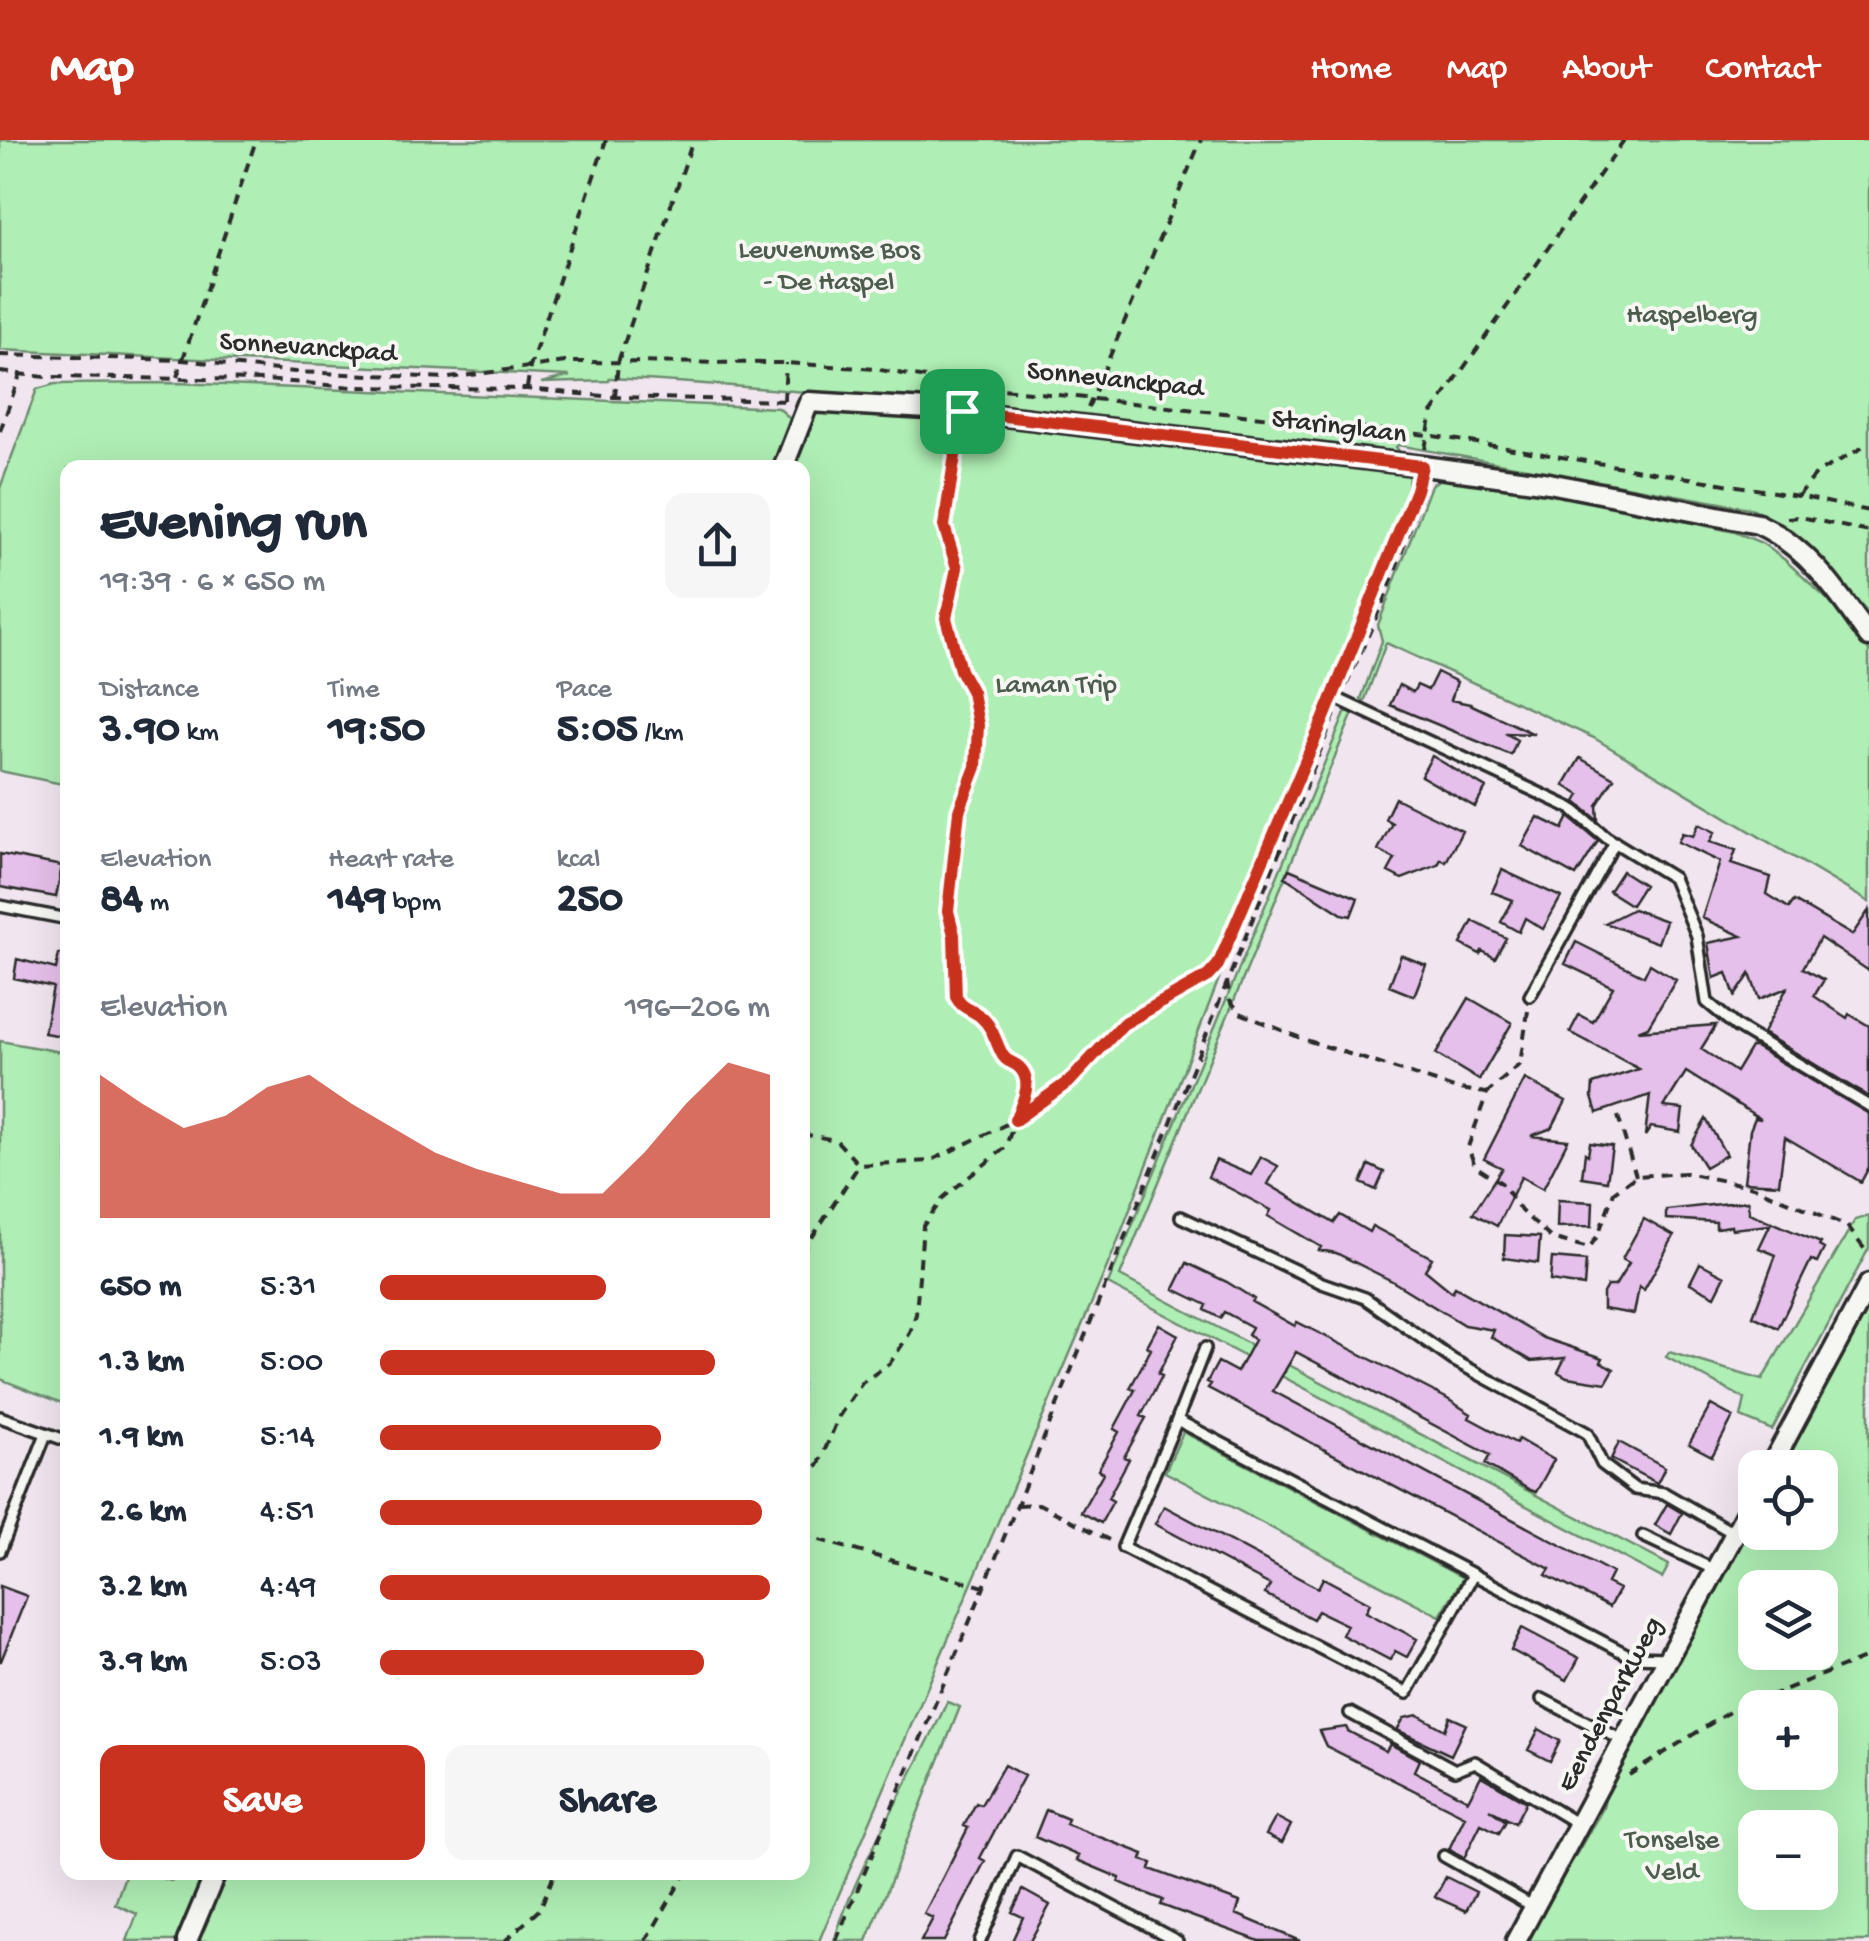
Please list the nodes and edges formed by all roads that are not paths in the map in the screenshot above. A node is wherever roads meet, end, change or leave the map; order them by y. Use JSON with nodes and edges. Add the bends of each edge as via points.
{"nodes":[{"id":1,"x":787,"y":460,"type":"edge"},
{"id":2,"x":1869,"y":637,"type":"edge"},
{"id":3,"x":1340,"y":700,"type":"road end"},
{"id":4,"x":1615,"y":842,"type":"junction"},
{"id":5,"x":0,"y":906,"type":"edge"},
{"id":6,"x":60,"y":918,"type":"edge"},
{"id":7,"x":1530,"y":996,"type":"road end"},
{"id":8,"x":1869,"y":1106,"type":"edge"},
{"id":9,"x":1181,"y":1216,"type":"dead end"},
{"id":10,"x":1869,"y":1284,"type":"edge"},
{"id":11,"x":1205,"y":1348,"type":"dead end"},
{"id":12,"x":0,"y":1417,"type":"edge"},
{"id":13,"x":1177,"y":1420,"type":"junction"},
{"id":14,"x":46,"y":1434,"type":"junction"},
{"id":15,"x":60,"y":1438,"type":"edge"},
{"id":16,"x":1780,"y":1450,"type":"edge"},
{"id":17,"x":1738,"y":1527,"type":"edge"},
{"id":18,"x":1734,"y":1534,"type":"junction"},
{"id":19,"x":1642,"y":1536,"type":"dead end"},
{"id":20,"x":0,"y":1550,"type":"edge"},
{"id":21,"x":1715,"y":1570,"type":"junction"},
{"id":22,"x":1473,"y":1575,"type":"junction"},
{"id":23,"x":1668,"y":1658,"type":"junction"},
{"id":24,"x":1542,"y":1699,"type":"dead end"},
{"id":25,"x":1350,"y":1713,"type":"dead end"},
{"id":26,"x":1624,"y":1741,"type":"junction"},
{"id":27,"x":1578,"y":1824,"type":"junction"},
{"id":28,"x":1444,"y":1856,"type":"dead end"},
{"id":29,"x":213,"y":1880,"type":"edge"},
{"id":30,"x":1534,"y":1906,"type":"junction"},
{"id":31,"x":187,"y":1941,"type":"edge"},
{"id":32,"x":980,"y":1941,"type":"edge"},
{"id":33,"x":1177,"y":1941,"type":"edge"},
{"id":34,"x":1516,"y":1941,"type":"edge"}],
"edges":[{"from":1,"to":2,"type":"street","name":"Staringlaan","via":[[809,402],[962,411],[1549,483],[1778,533],[1814,564]]},
{"from":3,"to":4,"type":"lane","via":[[1571,808]]},
{"from":4,"to":7,"type":"lane"},
{"from":4,"to":8,"type":"lane","via":[[1673,878],[1697,936],[1707,1002]]},
{"from":5,"to":6,"type":"lane"},
{"from":9,"to":18,"type":"lane","via":[[1365,1298],[1453,1360],[1587,1433],[1602,1464],[1635,1489],[1664,1493]]},
{"from":10,"to":16,"type":"street"},
{"from":11,"to":13,"type":"lane"},
{"from":12,"to":14,"type":"lane"},
{"from":13,"to":22,"type":"lane"},
{"from":13,"to":22,"type":"lane","via":[[1122,1547],[1407,1693]]},
{"from":14,"to":15,"type":"lane"},
{"from":14,"to":20,"type":"lane"},
{"from":17,"to":18,"type":"street","name":"Eendenparkweg"},
{"from":18,"to":21,"type":"street","name":"Eendenparkweg"},
{"from":19,"to":21,"type":"lane"},
{"from":21,"to":23,"type":"street","name":"Eendenparkweg"},
{"from":22,"to":23,"type":"lane","via":[[1632,1658]]},
{"from":23,"to":26,"type":"street","name":"Eendenparkweg"},
{"from":24,"to":26,"type":"lane"},
{"from":25,"to":27,"type":"lane","via":[[1455,1770],[1475,1762]]},
{"from":26,"to":27,"type":"street","name":"Eendenparkweg"},
{"from":27,"to":30,"type":"street","name":"Eendenparkweg"},
{"from":28,"to":30,"type":"lane"},
{"from":29,"to":31,"type":"street"},
{"from":30,"to":34,"type":"street","name":"Eendenparkweg"},
{"from":32,"to":33,"type":"lane","via":[[1017,1856]]}]}
